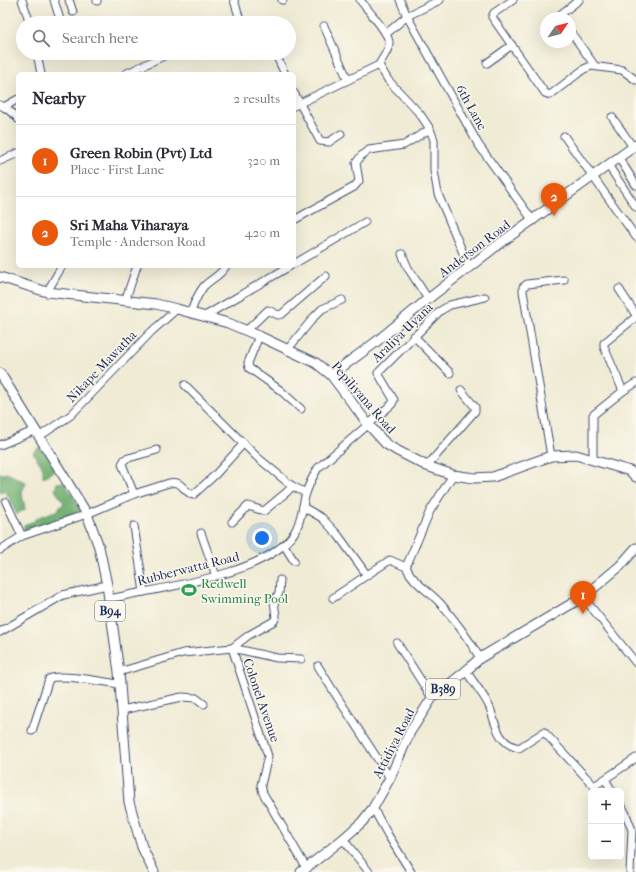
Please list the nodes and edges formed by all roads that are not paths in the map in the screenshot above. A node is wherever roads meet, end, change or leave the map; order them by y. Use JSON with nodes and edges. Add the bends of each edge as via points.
{"nodes":[{"id":1,"x":22,"y":0,"type":"edge"},
{"id":2,"x":54,"y":0,"type":"edge"},
{"id":3,"x":69,"y":0,"type":"edge"},
{"id":4,"x":234,"y":0,"type":"edge"},
{"id":5,"x":360,"y":0,"type":"edge"},
{"id":6,"x":400,"y":0,"type":"edge"},
{"id":7,"x":440,"y":0,"type":"edge"},
{"id":8,"x":513,"y":0,"type":"edge"},
{"id":9,"x":580,"y":0,"type":"edge"},
{"id":10,"x":73,"y":12,"type":"dead end"},
{"id":11,"x":565,"y":12,"type":"edge"},
{"id":12,"x":28,"y":16,"type":"edge"},
{"id":13,"x":59,"y":16,"type":"edge"},
{"id":14,"x":239,"y":16,"type":"edge"},
{"id":15,"x":407,"y":16,"type":"junction"},
{"id":16,"x":324,"y":26,"type":"dead end"},
{"id":17,"x":386,"y":34,"type":"junction"},
{"id":18,"x":576,"y":39,"type":"edge"},
{"id":19,"x":512,"y":44,"type":"junction"},
{"id":20,"x":38,"y":60,"type":"edge"},
{"id":21,"x":156,"y":60,"type":"edge"},
{"id":22,"x":279,"y":60,"type":"edge"},
{"id":23,"x":488,"y":63,"type":"dead end"},
{"id":24,"x":379,"y":65,"type":"junction"},
{"id":25,"x":595,"y":66,"type":"junction"},
{"id":26,"x":41,"y":72,"type":"edge"},
{"id":27,"x":131,"y":72,"type":"edge"},
{"id":28,"x":284,"y":72,"type":"edge"},
{"id":29,"x":348,"y":80,"type":"junction"},
{"id":30,"x":636,"y":80,"type":"edge"},
{"id":31,"x":16,"y":101,"type":"edge"},
{"id":32,"x":297,"y":105,"type":"edge"},
{"id":33,"x":2,"y":106,"type":"edge"},
{"id":34,"x":16,"y":116,"type":"edge"},
{"id":35,"x":612,"y":117,"type":"dead end"},
{"id":36,"x":430,"y":128,"type":"junction"},
{"id":37,"x":341,"y":134,"type":"dead end"},
{"id":38,"x":564,"y":136,"type":"dead end"},
{"id":39,"x":634,"y":146,"type":"edge"},
{"id":40,"x":16,"y":154,"type":"edge"},
{"id":41,"x":619,"y":158,"type":"junction"},
{"id":42,"x":0,"y":161,"type":"edge"},
{"id":43,"x":608,"y":165,"type":"junction"},
{"id":44,"x":592,"y":176,"type":"junction"},
{"id":45,"x":636,"y":185,"type":"edge"},
{"id":46,"x":636,"y":207,"type":"edge"},
{"id":47,"x":296,"y":219,"type":"edge"},
{"id":48,"x":533,"y":220,"type":"junction"},
{"id":49,"x":365,"y":222,"type":"dead end"},
{"id":50,"x":636,"y":237,"type":"edge"},
{"id":51,"x":402,"y":254,"type":"dead end"},
{"id":52,"x":296,"y":263,"type":"edge"},
{"id":53,"x":469,"y":267,"type":"junction"},
{"id":54,"x":61,"y":268,"type":"edge"},
{"id":55,"x":136,"y":268,"type":"edge"},
{"id":56,"x":225,"y":268,"type":"edge"},
{"id":57,"x":287,"y":268,"type":"edge"},
{"id":58,"x":326,"y":276,"type":"dead end"},
{"id":59,"x":0,"y":277,"type":"edge"},
{"id":60,"x":564,"y":280,"type":"dead end"},
{"id":61,"x":619,"y":289,"type":"dead end"},
{"id":62,"x":47,"y":292,"type":"junction"},
{"id":63,"x":484,"y":297,"type":"dead end"},
{"id":64,"x":428,"y":299,"type":"junction"},
{"id":65,"x":342,"y":300,"type":"dead end"},
{"id":66,"x":125,"y":301,"type":"junction"},
{"id":67,"x":177,"y":309,"type":"junction"},
{"id":68,"x":191,"y":312,"type":"junction"},
{"id":69,"x":205,"y":316,"type":"junction"},
{"id":70,"x":636,"y":316,"type":"edge"},
{"id":71,"x":247,"y":330,"type":"junction"},
{"id":72,"x":259,"y":336,"type":"junction"},
{"id":73,"x":414,"y":336,"type":"junction"},
{"id":74,"x":288,"y":349,"type":"junction"},
{"id":75,"x":0,"y":373,"type":"edge"},
{"id":76,"x":450,"y":373,"type":"dead end"},
{"id":77,"x":331,"y":375,"type":"junction"},
{"id":78,"x":636,"y":383,"type":"edge"},
{"id":79,"x":185,"y":385,"type":"dead end"},
{"id":80,"x":461,"y":390,"type":"dead end"},
{"id":81,"x":623,"y":391,"type":"junction"},
{"id":82,"x":301,"y":409,"type":"dead end"},
{"id":83,"x":368,"y":424,"type":"junction"},
{"id":84,"x":38,"y":433,"type":"junction"},
{"id":85,"x":244,"y":443,"type":"junction"},
{"id":86,"x":0,"y":445,"type":"edge"},
{"id":87,"x":157,"y":450,"type":"dead end"},
{"id":88,"x":551,"y":456,"type":"junction"},
{"id":89,"x":593,"y":460,"type":"junction"},
{"id":90,"x":427,"y":466,"type":"junction"},
{"id":91,"x":453,"y":474,"type":"junction"},
{"id":92,"x":636,"y":477,"type":"edge"},
{"id":93,"x":292,"y":486,"type":"junction"},
{"id":94,"x":306,"y":493,"type":"junction"},
{"id":95,"x":134,"y":494,"type":"junction"},
{"id":96,"x":6,"y":502,"type":"dead end"},
{"id":97,"x":303,"y":507,"type":"junction"},
{"id":98,"x":87,"y":514,"type":"junction"},
{"id":99,"x":232,"y":522,"type":"dead end"},
{"id":100,"x":134,"y":526,"type":"dead end"},
{"id":101,"x":201,"y":534,"type":"dead end"},
{"id":102,"x":22,"y":536,"type":"junction"},
{"id":103,"x":284,"y":545,"type":"junction"},
{"id":104,"x":1,"y":547,"type":"edge"},
{"id":105,"x":635,"y":550,"type":"edge"},
{"id":106,"x":294,"y":561,"type":"dead end"},
{"id":107,"x":406,"y":567,"type":"junction"},
{"id":108,"x":367,"y":575,"type":"junction"},
{"id":109,"x":216,"y":576,"type":"junction"},
{"id":110,"x":280,"y":580,"type":"dead end"},
{"id":111,"x":107,"y":585,"type":"junction"},
{"id":112,"x":144,"y":592,"type":"junction"},
{"id":113,"x":583,"y":597,"type":"junction"},
{"id":114,"x":333,"y":598,"type":"dead end"},
{"id":115,"x":108,"y":600,"type":"junction"},
{"id":116,"x":0,"y":632,"type":"edge"},
{"id":117,"x":397,"y":643,"type":"dead end"},
{"id":118,"x":232,"y":648,"type":"junction"},
{"id":119,"x":480,"y":658,"type":"junction"},
{"id":120,"x":301,"y":659,"type":"dead end"},
{"id":121,"x":636,"y":663,"type":"edge"},
{"id":122,"x":318,"y":666,"type":"dead end"},
{"id":123,"x":466,"y":671,"type":"junction"},
{"id":124,"x":119,"y":672,"type":"junction"},
{"id":125,"x":119,"y":684,"type":"junction"},
{"id":126,"x":432,"y":698,"type":"junction"},
{"id":127,"x":204,"y":704,"type":"dead end"},
{"id":128,"x":122,"y":710,"type":"junction"},
{"id":129,"x":32,"y":731,"type":"dead end"},
{"id":130,"x":636,"y":758,"type":"edge"},
{"id":131,"x":390,"y":778,"type":"junction"},
{"id":132,"x":605,"y":779,"type":"junction"},
{"id":133,"x":610,"y":788,"type":"edge"},
{"id":134,"x":373,"y":808,"type":"junction"},
{"id":135,"x":624,"y":810,"type":"edge"},
{"id":136,"x":343,"y":839,"type":"junction"},
{"id":137,"x":304,"y":870,"type":"edge"},
{"id":138,"x":154,"y":872,"type":"edge"},
{"id":139,"x":369,"y":872,"type":"edge"},
{"id":140,"x":411,"y":872,"type":"edge"},
{"id":141,"x":630,"y":872,"type":"edge"}],
"edges":[{"from":1,"to":12,"type":"street"},
{"from":2,"to":13,"type":"street"},
{"from":3,"to":10,"type":"street"},
{"from":4,"to":14,"type":"street"},
{"from":5,"to":17,"type":"street"},
{"from":6,"to":15,"type":"street","name":"6th Lane"},
{"from":7,"to":15,"type":"street"},
{"from":8,"to":19,"type":"street","via":[[492,17]]},
{"from":9,"to":11,"type":"street"},
{"from":15,"to":17,"type":"street"},
{"from":15,"to":48,"type":"street","name":"6th Lane","via":[[478,144]]},
{"from":16,"to":29,"type":"street"},
{"from":17,"to":24,"type":"street","via":[[389,43]]},
{"from":18,"to":25,"type":"street"},
{"from":19,"to":23,"type":"street"},
{"from":19,"to":25,"type":"street","via":[[544,93],[548,95],[584,69]]},
{"from":20,"to":26,"type":"street"},
{"from":21,"to":27,"type":"street"},
{"from":22,"to":28,"type":"street"},
{"from":24,"to":29,"type":"street"},
{"from":24,"to":36,"type":"street","via":[[388,80]]},
{"from":25,"to":30,"type":"street","via":[[622,70]]},
{"from":29,"to":32,"type":"street"},
{"from":31,"to":33,"type":"street"},
{"from":32,"to":37,"type":"street","via":[[320,141],[329,142]]},
{"from":33,"to":34,"type":"street"},
{"from":35,"to":39,"type":"street"},
{"from":36,"to":47,"type":"street","via":[[404,145],[369,150],[356,163],[359,181],[354,187]]},
{"from":36,"to":53,"type":"street","via":[[434,140],[434,171],[438,194]]},
{"from":38,"to":44,"type":"street"},
{"from":39,"to":41,"type":"main road","name":"Anderson Road"},
{"from":40,"to":42,"type":"street"},
{"from":41,"to":43,"type":"main road","name":"Anderson Road"},
{"from":41,"to":45,"type":"street"},
{"from":43,"to":44,"type":"main road","name":"Anderson Road"},
{"from":43,"to":46,"type":"street"},
{"from":44,"to":48,"type":"main road","name":"Anderson Road"},
{"from":44,"to":50,"type":"street"},
{"from":48,"to":53,"type":"main road","name":"Anderson Road"},
{"from":49,"to":52,"type":"street"},
{"from":51,"to":64,"type":"street"},
{"from":53,"to":64,"type":"main road","name":"Anderson Road"},
{"from":54,"to":62,"type":"street"},
{"from":55,"to":66,"type":"street"},
{"from":56,"to":68,"type":"street","via":[[221,274],[205,285]]},
{"from":57,"to":69,"type":"street"},
{"from":58,"to":71,"type":"street","via":[[282,314],[278,315],[268,310]]},
{"from":59,"to":62,"type":"main road","name":"Pepiliyana Road"},
{"from":60,"to":88,"type":"street","via":[[527,284],[523,287]]},
{"from":61,"to":70,"type":"street"},
{"from":62,"to":66,"type":"main road","name":"Pepiliyana Road"},
{"from":63,"to":73,"type":"street","name":"Araliya Uyana","via":[[450,305]]},
{"from":64,"to":77,"type":"main road","name":"Anderson Road"},
{"from":65,"to":74,"type":"street","via":[[322,309]]},
{"from":66,"to":67,"type":"main road","name":"Pepiliyana Road"},
{"from":67,"to":68,"type":"main road","name":"Pepiliyana Road"},
{"from":67,"to":84,"type":"street","name":"Nikape Mawatha","via":[[151,332],[71,415]]},
{"from":68,"to":69,"type":"main road","name":"Pepiliyana Road"},
{"from":69,"to":71,"type":"main road","name":"Pepiliyana Road"},
{"from":70,"to":81,"type":"street","via":[[604,343]]},
{"from":71,"to":72,"type":"main road","name":"Pepiliyana Road"},
{"from":72,"to":74,"type":"main road","name":"Pepiliyana Road"},
{"from":72,"to":82,"type":"street","via":[[248,363],[249,368]]},
{"from":73,"to":76,"type":"street"},
{"from":73,"to":83,"type":"street","name":"Araliya Uyana","via":[[378,373],[394,400]]},
{"from":74,"to":77,"type":"main road","name":"Pepiliyana Road","via":[[316,363]]},
{"from":75,"to":84,"type":"main road","number":"B94"},
{"from":77,"to":83,"type":"main road","name":"Pepiliyana Road"},
{"from":78,"to":81,"type":"street"},
{"from":79,"to":85,"type":"street"},
{"from":80,"to":90,"type":"street","via":[[475,406],[476,412]]},
{"from":81,"to":89,"type":"street","via":[[593,415]]},
{"from":83,"to":90,"type":"main road","name":"Pepiliyana Road","via":[[386,444]]},
{"from":83,"to":94,"type":"street","name":"Rubberwatta Road","via":[[318,468]]},
{"from":84,"to":86,"type":"street","name":"Nikape Mawatha"},
{"from":84,"to":98,"type":"main road","number":"B94"},
{"from":85,"to":93,"type":"street"},
{"from":85,"to":95,"type":"street","via":[[193,495],[175,482]]},
{"from":87,"to":95,"type":"street","via":[[122,462]]},
{"from":88,"to":89,"type":"main road","name":"Pepiliyana Road","via":[[576,455]]},
{"from":88,"to":91,"type":"main road","name":"Pepiliyana Road","via":[[493,478]]},
{"from":89,"to":92,"type":"main road","name":"Pepiliyana Road","via":[[630,471]]},
{"from":90,"to":91,"type":"main road","name":"Pepiliyana Road"},
{"from":91,"to":107,"type":"street","via":[[430,511]]},
{"from":93,"to":94,"type":"street"},
{"from":93,"to":99,"type":"street","via":[[264,511],[248,506]]},
{"from":94,"to":97,"type":"street","name":"Rubberwatta Road"},
{"from":95,"to":98,"type":"street"},
{"from":96,"to":102,"type":"street"},
{"from":97,"to":103,"type":"street","name":"Rubberwatta Road","via":[[298,526]]},
{"from":97,"to":108,"type":"street","via":[[322,518],[338,535]]},
{"from":98,"to":102,"type":"street"},
{"from":98,"to":111,"type":"main road","number":"B94","via":[[99,547]]},
{"from":100,"to":112,"type":"street"},
{"from":101,"to":109,"type":"street"},
{"from":102,"to":104,"type":"street"},
{"from":103,"to":106,"type":"street"},
{"from":103,"to":109,"type":"street","name":"Rubberwatta Road","via":[[263,559],[236,571]]},
{"from":105,"to":113,"type":"main road","name":"Attidiya Road","number":"B389"},
{"from":107,"to":108,"type":"street","via":[[390,560]]},
{"from":107,"to":119,"type":"street","via":[[411,577],[439,602],[463,631]]},
{"from":108,"to":114,"type":"street"},
{"from":109,"to":112,"type":"street","name":"Rubberwatta Road"},
{"from":110,"to":118,"type":"street","via":[[279,593],[274,601],[274,621]]},
{"from":111,"to":115,"type":"main road","number":"B94"},
{"from":111,"to":116,"type":"street","via":[[63,595]]},
{"from":112,"to":115,"type":"street","name":"Rubberwatta Road"},
{"from":113,"to":119,"type":"main road","name":"Attidiya Road","number":"B389"},
{"from":113,"to":121,"type":"street"},
{"from":115,"to":124,"type":"main road","number":"B94"},
{"from":117,"to":126,"type":"street"},
{"from":118,"to":120,"type":"street","via":[[277,658]]},
{"from":118,"to":124,"type":"street","via":[[183,653]]},
{"from":118,"to":137,"type":"street","name":"Colonel Avenue","via":[[268,756],[261,785],[263,793]]},
{"from":119,"to":123,"type":"main road","name":"Attidiya Road","number":"B389"},
{"from":122,"to":131,"type":"street"},
{"from":123,"to":126,"type":"main road","name":"Attidiya Road","number":"B389"},
{"from":123,"to":132,"type":"street","via":[[489,707],[504,741],[519,748],[544,732],[594,786]]},
{"from":124,"to":125,"type":"main road","number":"B94"},
{"from":125,"to":128,"type":"main road","number":"B94"},
{"from":125,"to":129,"type":"street","via":[[53,676],[49,679]]},
{"from":126,"to":131,"type":"main road","name":"Attidiya Road","number":"B389","via":[[410,732]]},
{"from":127,"to":128,"type":"street","via":[[196,698],[182,697]]},
{"from":128,"to":138,"type":"main road","number":"B94","via":[[129,802],[142,847]]},
{"from":130,"to":132,"type":"street"},
{"from":131,"to":134,"type":"main road","name":"Attidiya Road","number":"B389"},
{"from":132,"to":133,"type":"street"},
{"from":134,"to":136,"type":"main road","name":"Attidiya Road","number":"B389"},
{"from":134,"to":140,"type":"street"},
{"from":135,"to":141,"type":"street","via":[[632,830]]},
{"from":136,"to":137,"type":"main road","name":"Attidiya Road","number":"B389"},
{"from":136,"to":139,"type":"street"}]}
